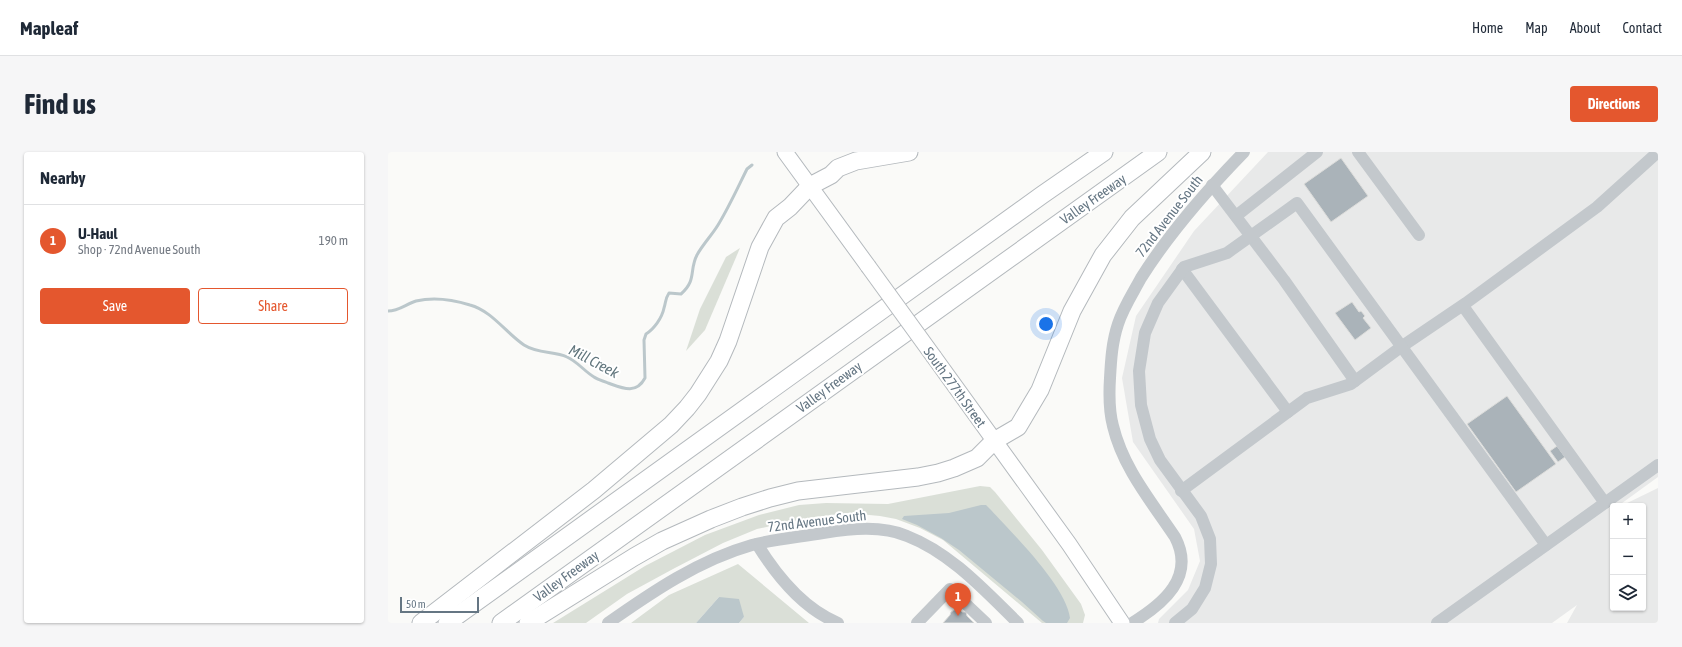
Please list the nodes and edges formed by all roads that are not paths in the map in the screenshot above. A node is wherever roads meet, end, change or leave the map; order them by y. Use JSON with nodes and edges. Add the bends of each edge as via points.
{"nodes":[{"id":1,"x":785,"y":152,"type":"edge"},
{"id":2,"x":909,"y":152,"type":"edge"},
{"id":3,"x":1104,"y":152,"type":"edge"},
{"id":4,"x":1158,"y":152,"type":"edge"},
{"id":5,"x":1202,"y":152,"type":"edge"},
{"id":6,"x":1244,"y":152,"type":"edge"},
{"id":7,"x":1317,"y":152,"type":"edge"},
{"id":8,"x":1358,"y":152,"type":"edge"},
{"id":9,"x":1658,"y":152,"type":"edge"},
{"id":10,"x":1212,"y":185,"type":"junction"},
{"id":11,"x":810,"y":186,"type":"junction"},
{"id":12,"x":1236,"y":216,"type":"junction"},
{"id":13,"x":1419,"y":235,"type":"dead end"},
{"id":14,"x":1251,"y":237,"type":"junction"},
{"id":15,"x":1182,"y":269,"type":"junction"},
{"id":16,"x":1463,"y":306,"type":"junction"},
{"id":17,"x":1401,"y":347,"type":"junction"},
{"id":18,"x":1355,"y":381,"type":"junction"},
{"id":19,"x":1288,"y":412,"type":"junction"},
{"id":20,"x":994,"y":441,"type":"junction"},
{"id":21,"x":1658,"y":465,"type":"edge"},
{"id":22,"x":1182,"y":491,"type":"junction"},
{"id":23,"x":1605,"y":503,"type":"junction"},
{"id":24,"x":757,"y":544,"type":"junction"},
{"id":25,"x":1546,"y":545,"type":"junction"},
{"id":26,"x":1010,"y":620,"type":"edge"},
{"id":27,"x":421,"y":623,"type":"edge"},
{"id":28,"x":448,"y":623,"type":"edge"},
{"id":29,"x":501,"y":623,"type":"edge"},
{"id":30,"x":528,"y":623,"type":"edge"},
{"id":31,"x":608,"y":623,"type":"edge"},
{"id":32,"x":838,"y":623,"type":"edge"},
{"id":33,"x":917,"y":623,"type":"edge"},
{"id":34,"x":986,"y":623,"type":"edge"},
{"id":35,"x":1122,"y":623,"type":"edge"},
{"id":36,"x":1132,"y":623,"type":"edge"},
{"id":37,"x":1175,"y":623,"type":"edge"},
{"id":38,"x":1437,"y":623,"type":"edge"}],
"edges":[{"from":1,"to":11,"type":"main road","name":"South 277th Street"},
{"from":2,"to":11,"type":"highway","via":[[846,164]]},
{"from":3,"to":28,"type":"highway","via":[[1042,194]]},
{"from":4,"to":29,"type":"highway","name":"Valley Freeway"},
{"from":5,"to":20,"type":"highway","via":[[1132,218],[1103,255],[1072,311],[1031,406],[1018,427]]},
{"from":6,"to":10,"type":"street","name":"72nd Avenue South"},
{"from":7,"to":12,"type":"street"},
{"from":8,"to":13,"type":"street"},
{"from":9,"to":16,"type":"street","via":[[1597,207]]},
{"from":10,"to":12,"type":"street"},
{"from":10,"to":36,"type":"street","name":"72nd Avenue South","via":[[1157,253],[1132,294],[1118,323],[1112,346],[1109,395],[1112,426],[1134,477],[1175,537],[1181,557],[1179,577],[1171,593],[1155,608]]},
{"from":11,"to":20,"type":"main road","name":"South 277th Street","bridge":true},
{"from":11,"to":27,"type":"highway","via":[[770,227],[760,247],[719,361],[687,408],[671,425],[594,490]]},
{"from":12,"to":14,"type":"street"},
{"from":14,"to":15,"type":"street","via":[[1227,253]]},
{"from":14,"to":17,"type":"street","via":[[1297,203]]},
{"from":14,"to":18,"type":"street"},
{"from":15,"to":19,"type":"street"},
{"from":15,"to":22,"type":"street","via":[[1158,303],[1145,333],[1139,371],[1141,405],[1150,439],[1160,460]]},
{"from":16,"to":17,"type":"street"},
{"from":16,"to":23,"type":"street"},
{"from":17,"to":18,"type":"street"},
{"from":17,"to":25,"type":"street"},
{"from":18,"to":19,"type":"street","via":[[1307,398]]},
{"from":19,"to":22,"type":"street"},
{"from":20,"to":30,"type":"highway","via":[[977,458],[938,473],[798,491],[711,519],[662,541]]},
{"from":20,"to":35,"type":"main road","name":"South 277th Street","via":[[1069,544]]},
{"from":21,"to":23,"type":"street"},
{"from":22,"to":37,"type":"street","via":[[1201,516],[1210,539],[1211,564],[1202,593],[1192,609]]},
{"from":23,"to":25,"type":"street"},
{"from":24,"to":26,"type":"street","name":"72nd Avenue South","via":[[858,529],[906,535],[931,546],[953,563]]},
{"from":24,"to":31,"type":"street","name":"72nd Avenue South","via":[[692,571]]},
{"from":24,"to":32,"type":"street","via":[[791,590],[827,618]]},
{"from":25,"to":38,"type":"street"},
{"from":33,"to":34,"type":"street","via":[[950,589]]}]}
